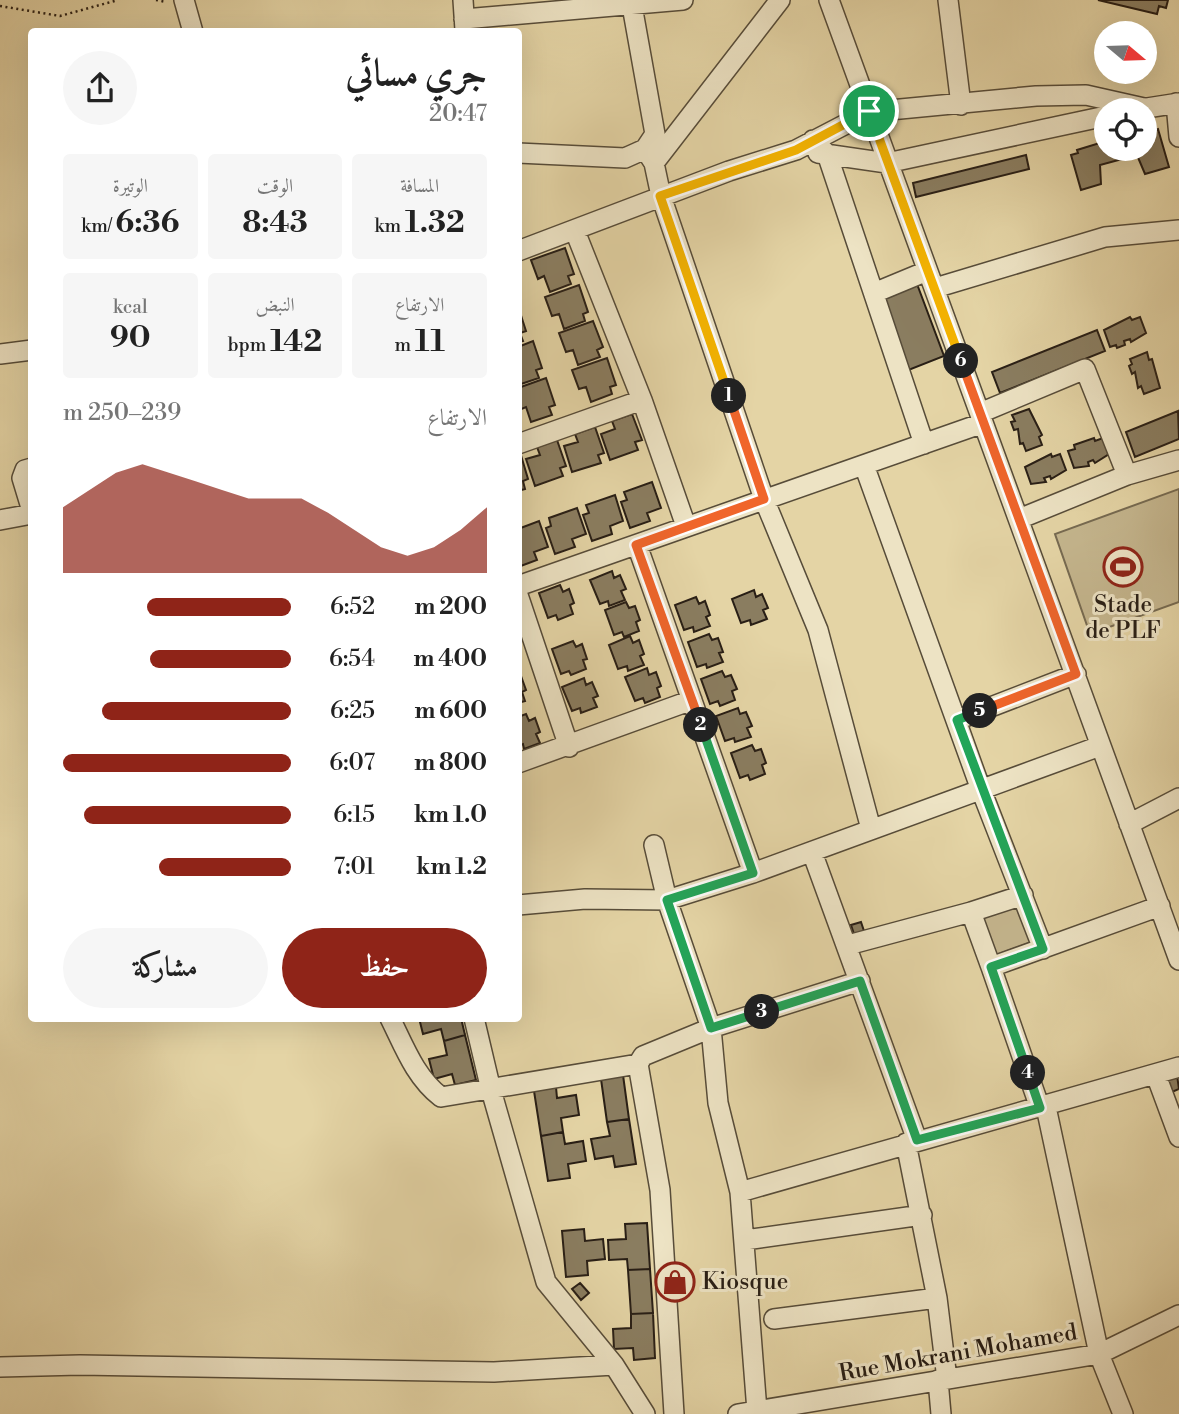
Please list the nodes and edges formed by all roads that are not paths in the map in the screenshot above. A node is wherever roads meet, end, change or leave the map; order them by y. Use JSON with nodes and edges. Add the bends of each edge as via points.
{"nodes":[{"id":1,"x":184,"y":0,"type":"edge"},
{"id":2,"x":683,"y":0,"type":"edge"},
{"id":3,"x":780,"y":0,"type":"edge"},
{"id":4,"x":829,"y":0,"type":"edge"},
{"id":5,"x":948,"y":0,"type":"edge"},
{"id":6,"x":631,"y":3,"type":"edge"},
{"id":7,"x":464,"y":17,"type":"edge"},
{"id":8,"x":192,"y":28,"type":"edge"},
{"id":9,"x":1097,"y":98,"type":"edge"},
{"id":10,"x":1177,"y":103,"type":"edge"},
{"id":11,"x":961,"y":105,"type":"junction"},
{"id":12,"x":1157,"y":106,"type":"edge"},
{"id":13,"x":869,"y":111,"type":"junction"},
{"id":14,"x":1094,"y":119,"type":"edge"},
{"id":15,"x":1179,"y":137,"type":"edge"},
{"id":16,"x":812,"y":148,"type":"junction"},
{"id":17,"x":522,"y":153,"type":"edge"},
{"id":18,"x":650,"y":156,"type":"junction"},
{"id":19,"x":887,"y":163,"type":"junction"},
{"id":20,"x":660,"y":196,"type":"junction"},
{"id":21,"x":1179,"y":230,"type":"edge"},
{"id":22,"x":575,"y":232,"type":"junction"},
{"id":23,"x":522,"y":250,"type":"edge"},
{"id":24,"x":931,"y":279,"type":"junction"},
{"id":25,"x":874,"y":293,"type":"junction"},
{"id":26,"x":28,"y":350,"type":"edge"},
{"id":27,"x":0,"y":354,"type":"edge"},
{"id":28,"x":642,"y":400,"type":"junction"},
{"id":29,"x":981,"y":418,"type":"junction"},
{"id":30,"x":522,"y":443,"type":"edge"},
{"id":31,"x":924,"y":444,"type":"junction"},
{"id":32,"x":1179,"y":460,"type":"edge"},
{"id":33,"x":864,"y":465,"type":"junction"},
{"id":34,"x":28,"y":469,"type":"edge"},
{"id":35,"x":1127,"y":475,"type":"junction"},
{"id":36,"x":28,"y":499,"type":"edge"},
{"id":37,"x":764,"y":499,"type":"junction"},
{"id":38,"x":28,"y":514,"type":"edge"},
{"id":39,"x":1018,"y":519,"type":"junction"},
{"id":40,"x":0,"y":520,"type":"edge"},
{"id":41,"x":686,"y":526,"type":"junction"},
{"id":42,"x":636,"y":545,"type":"junction"},
{"id":43,"x":522,"y":585,"type":"edge"},
{"id":44,"x":522,"y":607,"type":"edge"},
{"id":45,"x":1076,"y":674,"type":"junction"},
{"id":46,"x":692,"y":700,"type":"junction"},
{"id":47,"x":957,"y":720,"type":"junction"},
{"id":48,"x":1100,"y":746,"type":"junction"},
{"id":49,"x":569,"y":747,"type":"junction"},
{"id":50,"x":522,"y":762,"type":"edge"},
{"id":51,"x":981,"y":787,"type":"junction"},
{"id":52,"x":1179,"y":798,"type":"edge"},
{"id":53,"x":1129,"y":824,"type":"junction"},
{"id":54,"x":871,"y":829,"type":"junction"},
{"id":55,"x":654,"y":845,"type":"dead end"},
{"id":56,"x":812,"y":852,"type":"junction"},
{"id":57,"x":753,"y":873,"type":"junction"},
{"id":58,"x":1023,"y":895,"type":"junction"},
{"id":59,"x":667,"y":900,"type":"junction"},
{"id":60,"x":522,"y":905,"type":"edge"},
{"id":61,"x":1160,"y":906,"type":"junction"},
{"id":62,"x":971,"y":912,"type":"junction"},
{"id":63,"x":848,"y":945,"type":"junction"},
{"id":64,"x":1043,"y":949,"type":"junction"},
{"id":65,"x":1179,"y":960,"type":"edge"},
{"id":66,"x":991,"y":967,"type":"junction"},
{"id":67,"x":860,"y":981,"type":"junction"},
{"id":68,"x":392,"y":1022,"type":"edge"},
{"id":69,"x":475,"y":1022,"type":"edge"},
{"id":70,"x":711,"y":1028,"type":"junction"},
{"id":71,"x":638,"y":1064,"type":"junction"},
{"id":72,"x":1179,"y":1067,"type":"edge"},
{"id":73,"x":1156,"y":1075,"type":"junction"},
{"id":74,"x":491,"y":1090,"type":"junction"},
{"id":75,"x":1043,"y":1107,"type":"junction"},
{"id":76,"x":1179,"y":1137,"type":"edge"},
{"id":77,"x":911,"y":1141,"type":"junction"},
{"id":78,"x":740,"y":1192,"type":"junction"},
{"id":79,"x":922,"y":1216,"type":"junction"},
{"id":80,"x":745,"y":1240,"type":"junction"},
{"id":81,"x":937,"y":1298,"type":"junction"},
{"id":82,"x":1179,"y":1315,"type":"edge"},
{"id":83,"x":774,"y":1319,"type":"dead end"},
{"id":84,"x":1098,"y":1354,"type":"junction"},
{"id":85,"x":614,"y":1365,"type":"junction"},
{"id":86,"x":0,"y":1367,"type":"edge"},
{"id":87,"x":942,"y":1380,"type":"junction"},
{"id":88,"x":788,"y":1410,"type":"edge"},
{"id":89,"x":748,"y":1413,"type":"edge"},
{"id":90,"x":645,"y":1414,"type":"edge"},
{"id":91,"x":674,"y":1414,"type":"edge"},
{"id":92,"x":941,"y":1414,"type":"edge"},
{"id":93,"x":1124,"y":1414,"type":"edge"}],
"edges":[{"from":1,"to":8,"type":"street"},
{"from":2,"to":6,"type":"street"},
{"from":3,"to":18,"type":"street"},
{"from":4,"to":13,"type":"street"},
{"from":5,"to":11,"type":"street"},
{"from":6,"to":7,"type":"street"},
{"from":6,"to":18,"type":"street","via":[[655,134]]},
{"from":9,"to":11,"type":"street","via":[[1036,96]]},
{"from":10,"to":12,"type":"street"},
{"from":10,"to":15,"type":"street"},
{"from":11,"to":13,"type":"street"},
{"from":13,"to":16,"type":"street"},
{"from":13,"to":19,"type":"street"},
{"from":14,"to":19,"type":"street"},
{"from":16,"to":19,"type":"street"},
{"from":16,"to":20,"type":"street"},
{"from":16,"to":25,"type":"street"},
{"from":17,"to":18,"type":"street"},
{"from":18,"to":20,"type":"street"},
{"from":19,"to":24,"type":"street"},
{"from":20,"to":22,"type":"street"},
{"from":20,"to":37,"type":"street"},
{"from":21,"to":24,"type":"street","via":[[1105,237]]},
{"from":22,"to":23,"type":"street"},
{"from":22,"to":28,"type":"street"},
{"from":24,"to":25,"type":"street"},
{"from":24,"to":29,"type":"street"},
{"from":25,"to":31,"type":"street"},
{"from":26,"to":27,"type":"street"},
{"from":28,"to":30,"type":"street"},
{"from":28,"to":41,"type":"street"},
{"from":29,"to":31,"type":"street"},
{"from":29,"to":35,"type":"street","via":[[1085,369]]},
{"from":29,"to":39,"type":"street"},
{"from":31,"to":33,"type":"street"},
{"from":32,"to":35,"type":"street"},
{"from":33,"to":37,"type":"street"},
{"from":33,"to":47,"type":"street"},
{"from":34,"to":36,"type":"street","via":[[22,478]]},
{"from":35,"to":39,"type":"street"},
{"from":37,"to":41,"type":"street"},
{"from":37,"to":54,"type":"street","via":[[818,630]]},
{"from":38,"to":40,"type":"street"},
{"from":39,"to":45,"type":"street"},
{"from":41,"to":42,"type":"street"},
{"from":42,"to":43,"type":"street"},
{"from":42,"to":46,"type":"street"},
{"from":44,"to":49,"type":"street"},
{"from":45,"to":47,"type":"street"},
{"from":45,"to":48,"type":"street"},
{"from":46,"to":49,"type":"street"},
{"from":46,"to":57,"type":"street"},
{"from":47,"to":51,"type":"street"},
{"from":48,"to":51,"type":"street"},
{"from":48,"to":53,"type":"street"},
{"from":49,"to":50,"type":"street"},
{"from":51,"to":54,"type":"street"},
{"from":51,"to":58,"type":"street"},
{"from":52,"to":53,"type":"street"},
{"from":53,"to":61,"type":"street"},
{"from":54,"to":56,"type":"street"},
{"from":55,"to":59,"type":"street"},
{"from":56,"to":57,"type":"street"},
{"from":56,"to":63,"type":"street"},
{"from":57,"to":59,"type":"street"},
{"from":58,"to":62,"type":"street"},
{"from":58,"to":64,"type":"street"},
{"from":59,"to":60,"type":"street","via":[[585,899]]},
{"from":59,"to":70,"type":"street"},
{"from":61,"to":64,"type":"street"},
{"from":61,"to":65,"type":"street"},
{"from":62,"to":63,"type":"street"},
{"from":62,"to":66,"type":"street"},
{"from":63,"to":67,"type":"street"},
{"from":64,"to":66,"type":"street"},
{"from":66,"to":75,"type":"street"},
{"from":67,"to":70,"type":"street"},
{"from":67,"to":77,"type":"street"},
{"from":68,"to":74,"type":"street","via":[[418,1073],[440,1097]]},
{"from":69,"to":74,"type":"street"},
{"from":70,"to":71,"type":"street","via":[[643,1056]]},
{"from":70,"to":78,"type":"street","via":[[718,1103]]},
{"from":71,"to":74,"type":"street"},
{"from":71,"to":91,"type":"street","via":[[660,1190]]},
{"from":72,"to":73,"type":"street"},
{"from":73,"to":75,"type":"street"},
{"from":73,"to":76,"type":"street"},
{"from":74,"to":85,"type":"street","via":[[547,1282]]},
{"from":75,"to":77,"type":"street"},
{"from":75,"to":84,"type":"street"},
{"from":77,"to":78,"type":"street"},
{"from":77,"to":79,"type":"street"},
{"from":78,"to":80,"type":"street"},
{"from":79,"to":80,"type":"street"},
{"from":79,"to":81,"type":"street"},
{"from":80,"to":89,"type":"street"},
{"from":81,"to":83,"type":"street"},
{"from":81,"to":87,"type":"street"},
{"from":82,"to":84,"type":"street","name":"Rue Mokrani Mohamed"},
{"from":84,"to":87,"type":"street","name":"Rue Mokrani Mohamed"},
{"from":84,"to":93,"type":"street"},
{"from":85,"to":86,"type":"street","via":[[494,1372]]},
{"from":85,"to":90,"type":"street"},
{"from":87,"to":88,"type":"street","name":"Rue Mokrani Mohamed"},
{"from":87,"to":92,"type":"street"},
{"from":88,"to":89,"type":"street","name":"Rue Mokrani Mohamed"}]}
